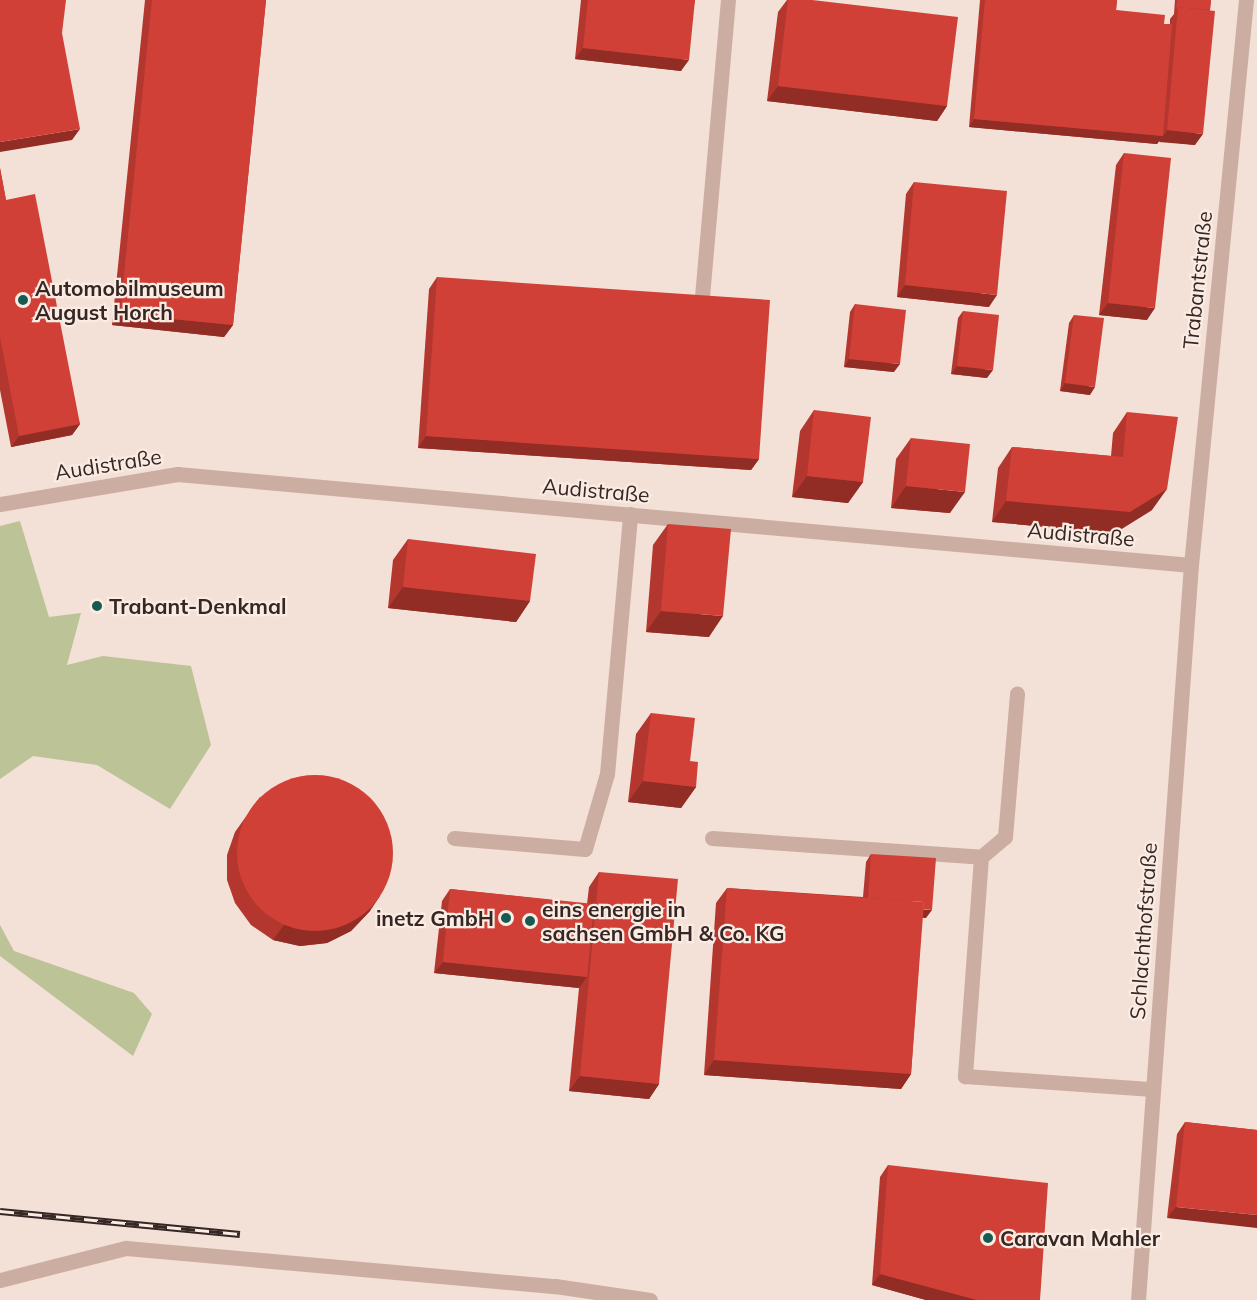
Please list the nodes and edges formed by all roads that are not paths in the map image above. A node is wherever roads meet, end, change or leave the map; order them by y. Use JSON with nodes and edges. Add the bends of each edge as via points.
{"nodes":[{"id":1,"x":728,"y":0,"type":"edge"},
{"id":2,"x":1246,"y":0,"type":"edge"},
{"id":3,"x":701,"y":308,"type":"edge"},
{"id":4,"x":0,"y":504,"type":"edge"},
{"id":5,"x":630,"y":514,"type":"junction"},
{"id":6,"x":1191,"y":565,"type":"junction"},
{"id":7,"x":1017,"y":693,"type":"dead end"},
{"id":8,"x":453,"y":838,"type":"dead end"},
{"id":9,"x":712,"y":838,"type":"dead end"},
{"id":10,"x":981,"y":857,"type":"junction"},
{"id":11,"x":1153,"y":1089,"type":"junction"},
{"id":12,"x":0,"y":1280,"type":"edge"},
{"id":13,"x":650,"y":1300,"type":"edge"},
{"id":14,"x":1138,"y":1300,"type":"edge"}],
"edges":[{"from":1,"to":3,"type":"street"},
{"from":2,"to":6,"type":"street","name":"Trabantstraße"},
{"from":4,"to":5,"type":"street","name":"Audistraße","via":[[177,474]]},
{"from":5,"to":6,"type":"street","name":"Audistraße"},
{"from":5,"to":8,"type":"street","via":[[607,774],[585,849]]},
{"from":6,"to":11,"type":"street","name":"Schlachthofstraße"},
{"from":7,"to":10,"type":"street","via":[[1005,837]]},
{"from":9,"to":10,"type":"street"},
{"from":10,"to":11,"type":"street","via":[[965,1076]]},
{"from":11,"to":14,"type":"street","name":"Schlachthofstraße"},
{"from":12,"to":13,"type":"street","via":[[126,1248],[555,1286]]}]}
